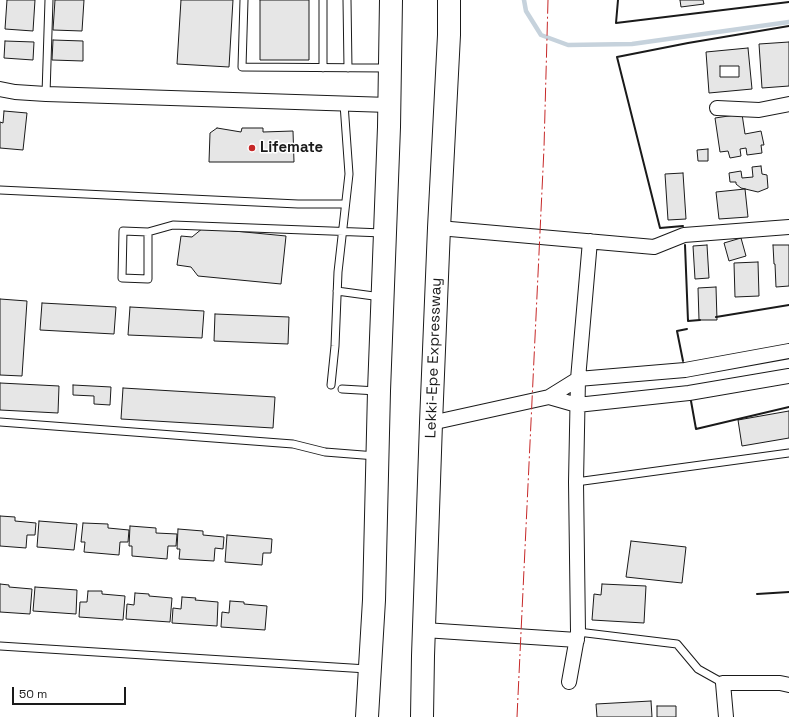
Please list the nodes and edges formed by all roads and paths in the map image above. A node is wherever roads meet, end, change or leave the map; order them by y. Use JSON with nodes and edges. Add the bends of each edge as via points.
{"nodes":[{"id":1,"x":49,"y":0,"type":"edge"},
{"id":2,"x":244,"y":0,"type":"edge"},
{"id":3,"x":323,"y":0,"type":"edge"},
{"id":4,"x":347,"y":0,"type":"edge"},
{"id":5,"x":392,"y":0,"type":"edge"},
{"id":6,"x":449,"y":0,"type":"edge"},
{"id":7,"x":323,"y":68,"type":"junction"},
{"id":8,"x":348,"y":68,"type":"junction"},
{"id":9,"x":390,"y":68,"type":"junction"},
{"id":10,"x":0,"y":89,"type":"edge"},
{"id":11,"x":46,"y":94,"type":"junction"},
{"id":12,"x":344,"y":104,"type":"junction"},
{"id":13,"x":789,"y":104,"type":"edge"},
{"id":14,"x":389,"y":105,"type":"junction"},
{"id":15,"x":717,"y":108,"type":"dead end"},
{"id":16,"x":0,"y":190,"type":"edge"},
{"id":17,"x":345,"y":204,"type":"junction"},
{"id":18,"x":789,"y":227,"type":"edge"},
{"id":19,"x":439,"y":228,"type":"junction"},
{"id":20,"x":148,"y":232,"type":"junction"},
{"id":21,"x":342,"y":232,"type":"junction"},
{"id":22,"x":385,"y":233,"type":"junction"},
{"id":23,"x":590,"y":241,"type":"junction"},
{"id":24,"x":337,"y":291,"type":"junction"},
{"id":25,"x":382,"y":297,"type":"junction"},
{"id":26,"x":789,"y":351,"type":"edge"},
{"id":27,"x":789,"y":376,"type":"edge"},
{"id":28,"x":578,"y":379,"type":"junction"},
{"id":29,"x":331,"y":385,"type":"dead end"},
{"id":30,"x":342,"y":389,"type":"dead end"},
{"id":31,"x":379,"y":391,"type":"junction"},
{"id":32,"x":549,"y":397,"type":"junction"},
{"id":33,"x":577,"y":405,"type":"junction"},
{"id":34,"x":0,"y":422,"type":"edge"},
{"id":35,"x":431,"y":423,"type":"junction"},
{"id":36,"x":789,"y":453,"type":"edge"},
{"id":37,"x":378,"y":456,"type":"junction"},
{"id":38,"x":576,"y":482,"type":"junction"},
{"id":39,"x":424,"y":630,"type":"junction"},
{"id":40,"x":577,"y":636,"type":"junction"},
{"id":41,"x":0,"y":646,"type":"edge"},
{"id":42,"x":370,"y":669,"type":"junction"},
{"id":43,"x":569,"y":682,"type":"dead end"},
{"id":44,"x":723,"y":683,"type":"junction"},
{"id":45,"x":789,"y":685,"type":"edge"},
{"id":46,"x":367,"y":717,"type":"edge"},
{"id":47,"x":422,"y":717,"type":"edge"},
{"id":48,"x":726,"y":717,"type":"edge"}],
"edges":[{"from":1,"to":11,"type":"lane"},
{"from":2,"to":7,"type":"lane","via":[[242,66]]},
{"from":3,"to":7,"type":"lane"},
{"from":4,"to":8,"type":"lane"},
{"from":5,"to":9,"type":"highway"},
{"from":6,"to":19,"type":"highway","name":"Lekki-Epe Expressway"},
{"from":7,"to":8,"type":"lane"},
{"from":8,"to":9,"type":"lane"},
{"from":9,"to":14,"type":"highway"},
{"from":10,"to":11,"type":"street"},
{"from":11,"to":12,"type":"street"},
{"from":12,"to":14,"type":"street"},
{"from":12,"to":17,"type":"lane","via":[[349,174]]},
{"from":13,"to":15,"type":"street","via":[[759,110]]},
{"from":14,"to":22,"type":"highway"},
{"from":16,"to":17,"type":"lane"},
{"from":17,"to":21,"type":"lane"},
{"from":18,"to":23,"type":"street","via":[[684,235],[654,247]]},
{"from":19,"to":23,"type":"street"},
{"from":19,"to":35,"type":"highway","name":"Lekki-Epe Expressway"},
{"from":20,"to":20,"type":"lane","via":[[123,232],[122,278],[148,279]]},
{"from":20,"to":21,"type":"lane","via":[[174,225]]},
{"from":21,"to":22,"type":"lane"},
{"from":21,"to":24,"type":"lane"},
{"from":22,"to":25,"type":"highway"},
{"from":23,"to":28,"type":"street"},
{"from":24,"to":25,"type":"lane"},
{"from":24,"to":29,"type":"lane"},
{"from":25,"to":31,"type":"highway"},
{"from":26,"to":28,"type":"street","via":[[685,370]]},
{"from":27,"to":33,"type":"street","via":[[689,393]]},
{"from":28,"to":32,"type":"street"},
{"from":28,"to":33,"type":"street"},
{"from":30,"to":31,"type":"lane"},
{"from":31,"to":37,"type":"highway"},
{"from":32,"to":33,"type":"street"},
{"from":32,"to":35,"type":"street"},
{"from":33,"to":38,"type":"street"},
{"from":34,"to":37,"type":"lane","via":[[293,444],[325,452]]},
{"from":35,"to":39,"type":"highway","name":"Lekki-Epe Expressway"},
{"from":36,"to":38,"type":"lane"},
{"from":37,"to":42,"type":"highway"},
{"from":38,"to":40,"type":"street"},
{"from":39,"to":40,"type":"street"},
{"from":39,"to":47,"type":"highway","name":"Lekki-Epe Expressway"},
{"from":40,"to":43,"type":"street"},
{"from":40,"to":44,"type":"lane","via":[[677,644],[698,669]]},
{"from":41,"to":42,"type":"lane"},
{"from":42,"to":46,"type":"highway"},
{"from":44,"to":45,"type":"street"},
{"from":44,"to":48,"type":"street"}]}
